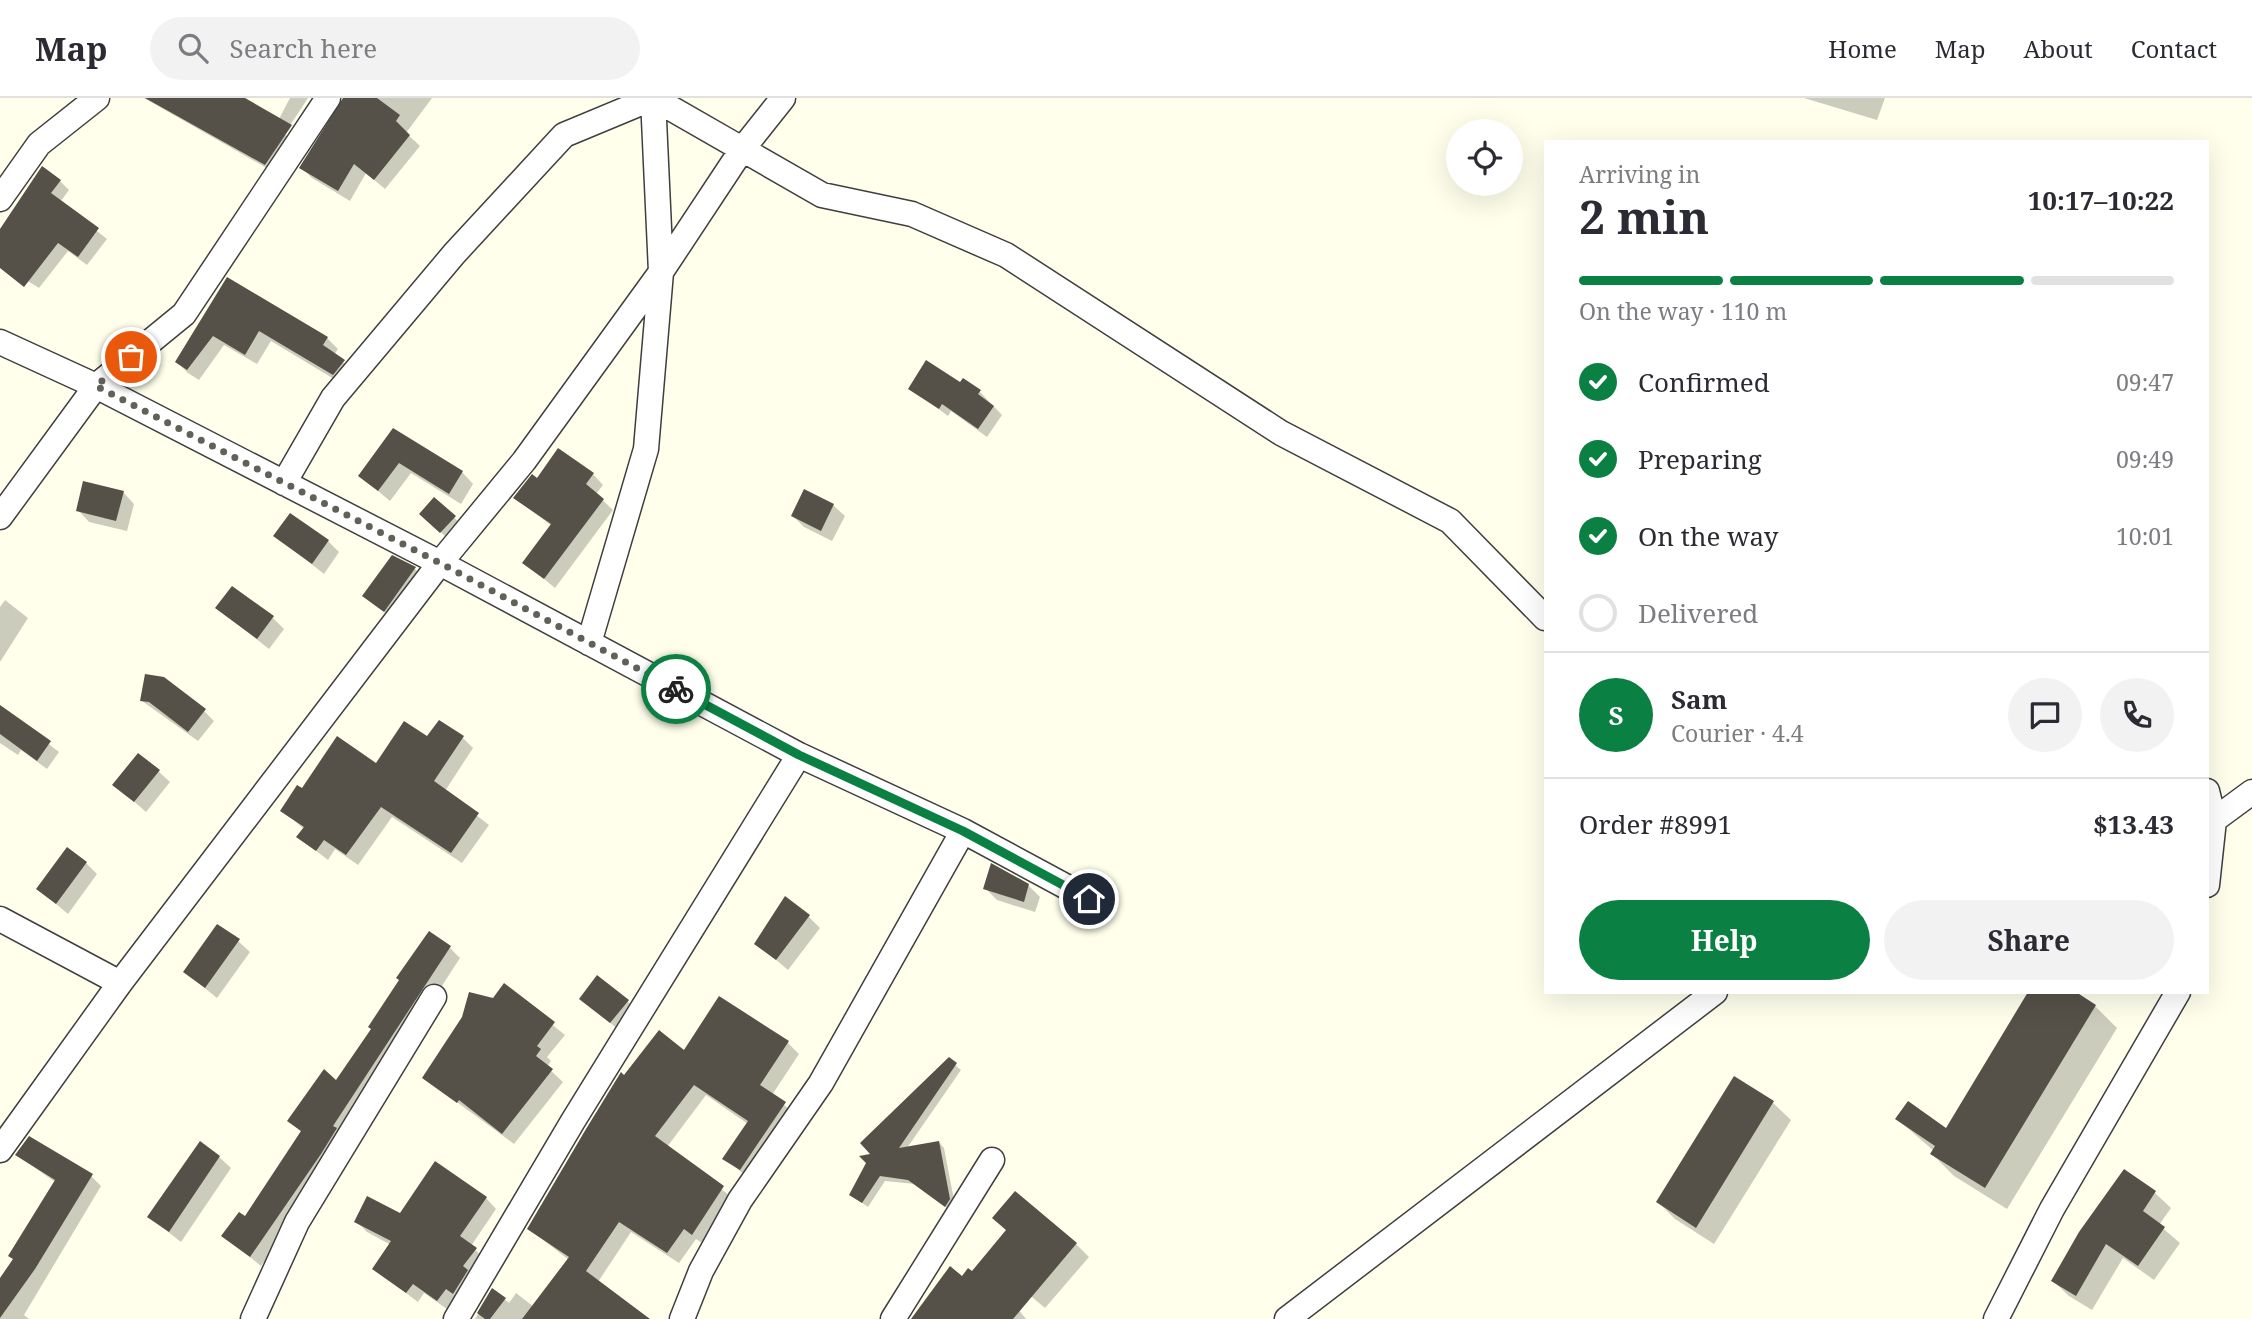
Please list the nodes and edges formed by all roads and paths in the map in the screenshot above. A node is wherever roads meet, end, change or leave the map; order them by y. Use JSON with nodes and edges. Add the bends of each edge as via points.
{"nodes":[{"id":1,"x":97,"y":98,"type":"edge"},
{"id":2,"x":328,"y":98,"type":"edge"},
{"id":3,"x":653,"y":98,"type":"edge"},
{"id":4,"x":783,"y":98,"type":"edge"},
{"id":5,"x":741,"y":151,"type":"junction"},
{"id":6,"x":0,"y":199,"type":"edge"},
{"id":7,"x":661,"y":272,"type":"junction"},
{"id":8,"x":0,"y":342,"type":"edge"},
{"id":9,"x":96,"y":386,"type":"junction"},
{"id":10,"x":284,"y":483,"type":"junction"},
{"id":11,"x":0,"y":517,"type":"edge"},
{"id":12,"x":440,"y":563,"type":"junction"},
{"id":13,"x":1544,"y":617,"type":"edge"},
{"id":14,"x":589,"y":643,"type":"junction"},
{"id":15,"x":799,"y":755,"type":"junction"},
{"id":16,"x":2252,"y":792,"type":"edge"},
{"id":17,"x":2211,"y":819,"type":"edge"},
{"id":18,"x":963,"y":831,"type":"junction"},
{"id":19,"x":2209,"y":852,"type":"edge"},
{"id":20,"x":1089,"y":899,"type":"dead end"},
{"id":21,"x":0,"y":919,"type":"edge"},
{"id":22,"x":120,"y":982,"type":"junction"},
{"id":23,"x":1712,"y":994,"type":"edge"},
{"id":24,"x":2177,"y":994,"type":"edge"},
{"id":25,"x":434,"y":997,"type":"dead end"},
{"id":26,"x":0,"y":1150,"type":"edge"},
{"id":27,"x":992,"y":1160,"type":"dead end"},
{"id":28,"x":253,"y":1319,"type":"edge"},
{"id":29,"x":456,"y":1319,"type":"edge"},
{"id":30,"x":682,"y":1319,"type":"edge"},
{"id":31,"x":893,"y":1319,"type":"edge"},
{"id":32,"x":1287,"y":1319,"type":"edge"},
{"id":33,"x":1996,"y":1319,"type":"edge"}],
"edges":[{"from":1,"to":6,"type":"street","via":[[39,144]]},
{"from":2,"to":9,"type":"street","via":[[184,314]]},
{"from":3,"to":5,"type":"street"},
{"from":3,"to":7,"type":"street"},
{"from":3,"to":10,"type":"street","via":[[564,135],[453,254],[333,398]]},
{"from":4,"to":5,"type":"street"},
{"from":5,"to":7,"type":"street"},
{"from":5,"to":13,"type":"street","via":[[822,195],[912,214],[1006,255],[1281,433],[1450,521]]},
{"from":7,"to":12,"type":"street","via":[[524,461]]},
{"from":7,"to":14,"type":"street","via":[[646,449]]},
{"from":8,"to":9,"type":"street"},
{"from":9,"to":10,"type":"street"},
{"from":9,"to":11,"type":"street"},
{"from":10,"to":12,"type":"street"},
{"from":12,"to":14,"type":"street"},
{"from":12,"to":22,"type":"street"},
{"from":14,"to":15,"type":"street"},
{"from":15,"to":18,"type":"street"},
{"from":15,"to":29,"type":"street","via":[[572,1121]]},
{"from":16,"to":17,"type":"street"},
{"from":17,"to":19,"type":"street"},
{"from":18,"to":20,"type":"street"},
{"from":18,"to":30,"type":"street","via":[[821,1083],[740,1200],[701,1271]]},
{"from":21,"to":22,"type":"street"},
{"from":22,"to":26,"type":"street"},
{"from":23,"to":32,"type":"street"},
{"from":24,"to":33,"type":"street","via":[[2052,1209]]},
{"from":25,"to":28,"type":"street","via":[[297,1223]]},
{"from":27,"to":31,"type":"street"}]}
